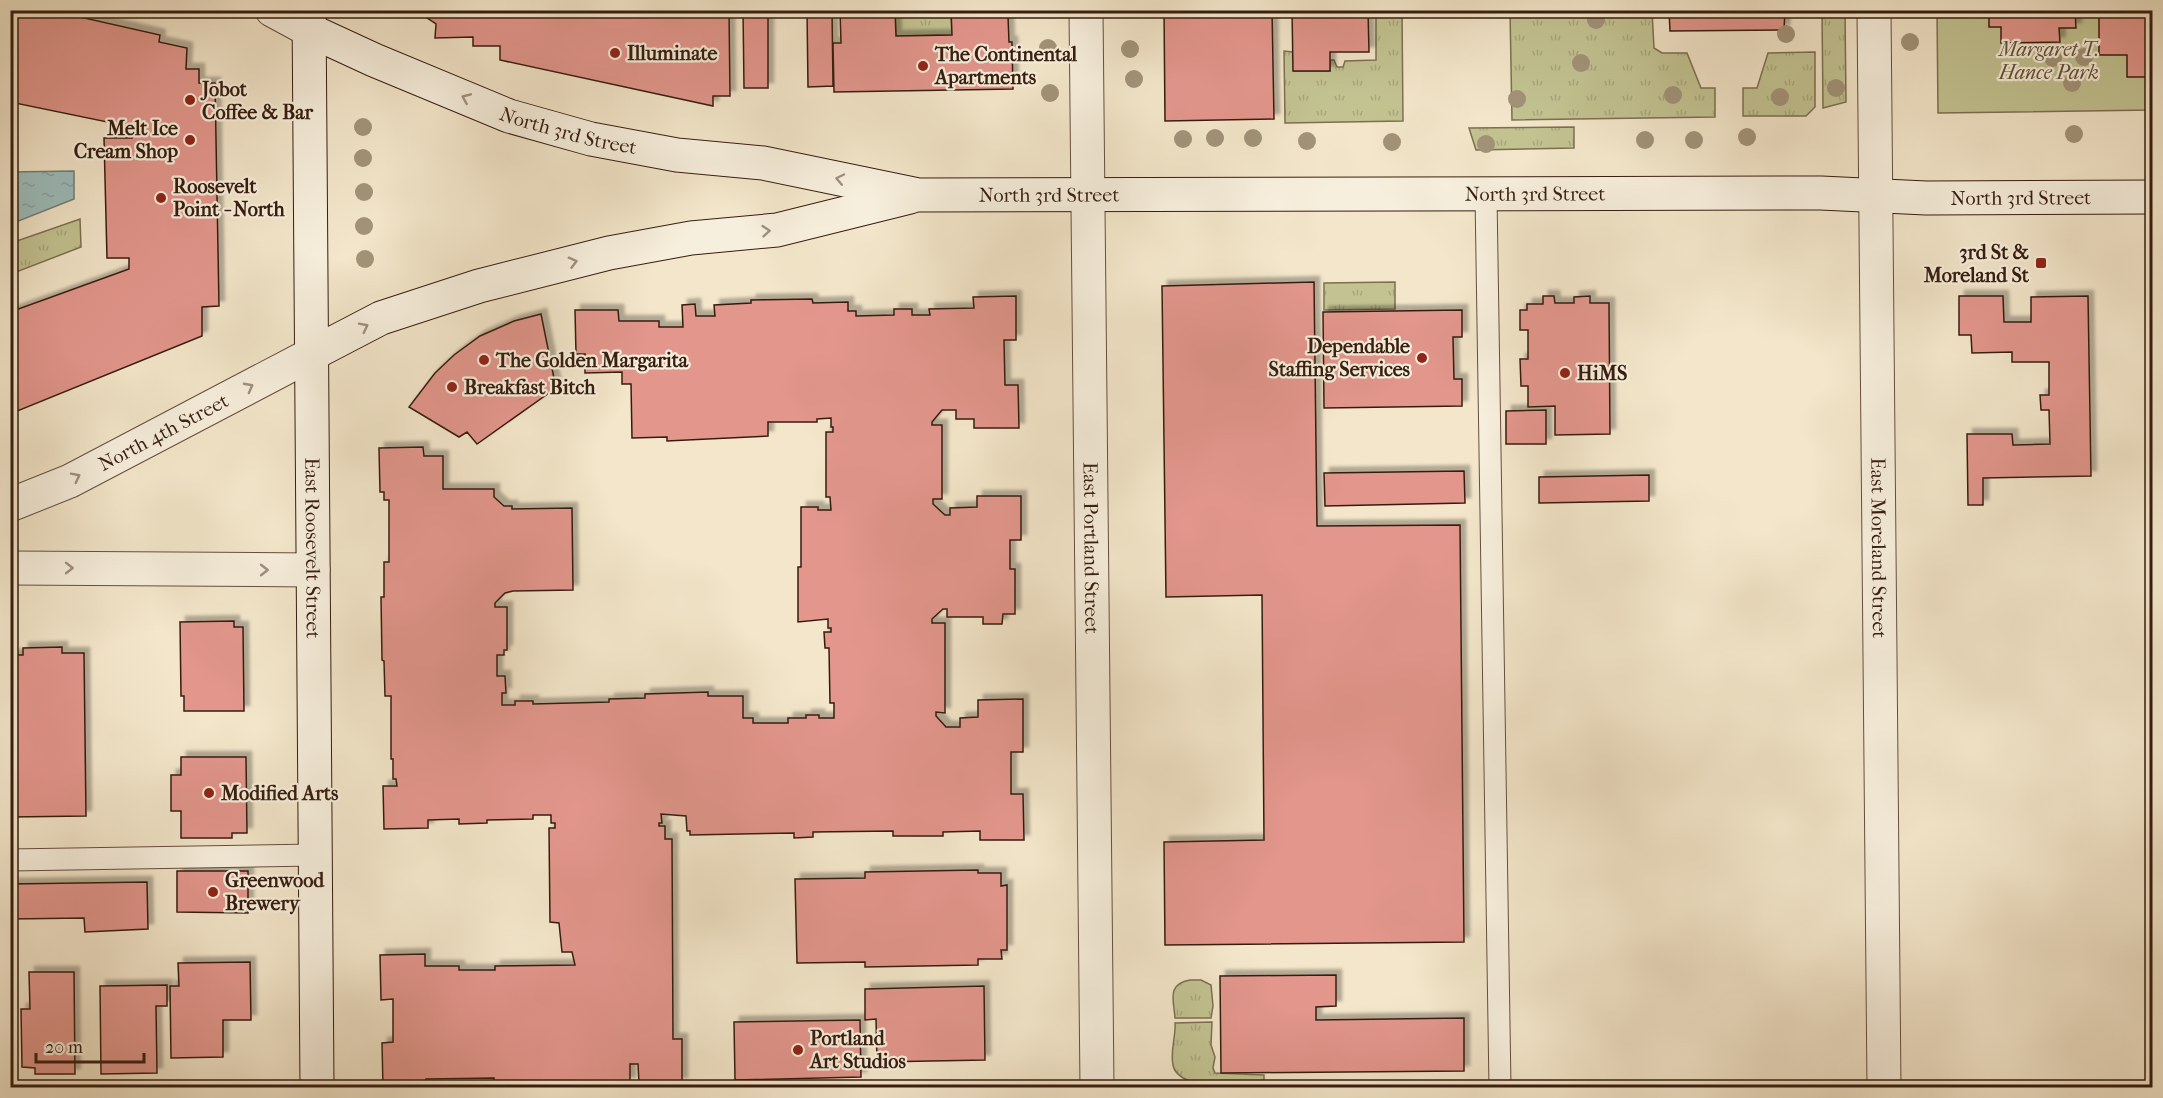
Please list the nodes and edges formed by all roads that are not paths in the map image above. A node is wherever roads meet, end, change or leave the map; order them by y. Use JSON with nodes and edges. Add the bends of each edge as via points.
{"nodes":[{"id":1,"x":272,"y":10,"type":"edge"},
{"id":2,"x":1086,"y":10,"type":"edge"},
{"id":3,"x":1874,"y":10,"type":"edge"},
{"id":4,"x":309,"y":20,"type":"edge"},
{"id":5,"x":918,"y":195,"type":"junction"},
{"id":6,"x":1486,"y":195,"type":"junction"},
{"id":7,"x":1875,"y":195,"type":"junction"},
{"id":8,"x":1088,"y":196,"type":"junction"},
{"id":9,"x":2152,"y":197,"type":"edge"},
{"id":10,"x":312,"y":354,"type":"junction"},
{"id":11,"x":10,"y":505,"type":"edge"},
{"id":12,"x":10,"y":568,"type":"edge"},
{"id":13,"x":313,"y":570,"type":"junction"},
{"id":14,"x":315,"y":855,"type":"junction"},
{"id":15,"x":10,"y":860,"type":"edge"},
{"id":16,"x":317,"y":1088,"type":"edge"},
{"id":17,"x":1097,"y":1088,"type":"edge"},
{"id":18,"x":1500,"y":1088,"type":"edge"},
{"id":19,"x":1884,"y":1088,"type":"edge"}],
"edges":[{"from":1,"to":4,"type":"street","name":"North 3rd Street"},
{"from":2,"to":8,"type":"street","name":"East Portland Street"},
{"from":3,"to":7,"type":"street","name":"East Moreland Street"},
{"from":5,"to":4,"type":"street","name":"North 3rd Street","one_way":true,"via":[[763,163],[677,156],[591,139],[509,116],[374,60]]},
{"from":4,"to":10,"type":"street","name":"East Roosevelt Street"},
{"from":5,"to":8,"type":"street","name":"North 3rd Street"},
{"from":10,"to":5,"type":"street","name":"North 3rd Street","one_way":true,"via":[[381,318],[479,286],[609,252],[691,238],[777,230]]},
{"from":6,"to":7,"type":"street","name":"North 3rd Street"},
{"from":6,"to":8,"type":"street","name":"North 3rd Street"},
{"from":6,"to":18,"type":"lane"},
{"from":7,"to":9,"type":"street","name":"North 3rd Street"},
{"from":7,"to":19,"type":"street","name":"East Moreland Street"},
{"from":8,"to":17,"type":"street","name":"East Portland Street"},
{"from":11,"to":10,"type":"street","name":"North 4th Street","one_way":true,"via":[[70,481]]},
{"from":10,"to":13,"type":"street","name":"East Roosevelt Street"},
{"from":12,"to":13,"type":"street","one_way":true},
{"from":13,"to":14,"type":"street","name":"East Roosevelt Street"},
{"from":14,"to":15,"type":"lane"},
{"from":14,"to":16,"type":"street","name":"East Roosevelt Street"}]}
